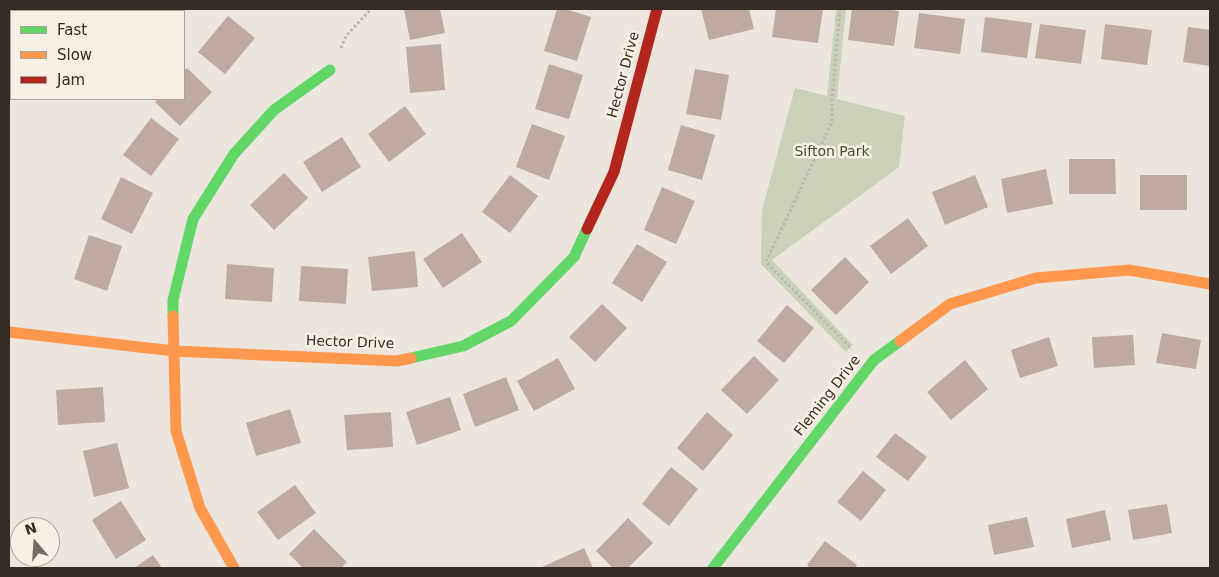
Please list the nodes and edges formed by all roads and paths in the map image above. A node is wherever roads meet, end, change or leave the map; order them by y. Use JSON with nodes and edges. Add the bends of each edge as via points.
{"nodes":[{"id":1,"x":371,"y":9,"type":"edge"},
{"id":2,"x":657,"y":9,"type":"edge"},
{"id":3,"x":840,"y":9,"type":"edge"},
{"id":4,"x":330,"y":70,"type":"joint"},
{"id":5,"x":1210,"y":284,"type":"edge"},
{"id":6,"x":9,"y":332,"type":"edge"},
{"id":7,"x":853,"y":350,"type":"dead end"},
{"id":8,"x":174,"y":351,"type":"junction"},
{"id":9,"x":234,"y":568,"type":"edge"},
{"id":10,"x":713,"y":568,"type":"edge"}],
"edges":[{"from":1,"to":4,"type":"path","via":[[346,36]]},
{"from":2,"to":8,"type":"street","name":"Hector Drive","via":[[614,172],[574,257],[511,321],[463,346],[396,360]]},
{"from":3,"to":7,"type":"path","via":[[832,122],[766,262]]},
{"from":4,"to":8,"type":"street","via":[[274,110],[234,154],[193,219],[173,300]]},
{"from":5,"to":10,"type":"street","name":"Fleming Drive","via":[[1129,270],[1036,278],[950,304],[874,360]]},
{"from":6,"to":8,"type":"street","name":"Hector Drive"},
{"from":8,"to":9,"type":"street","via":[[176,431],[200,508]]}]}
